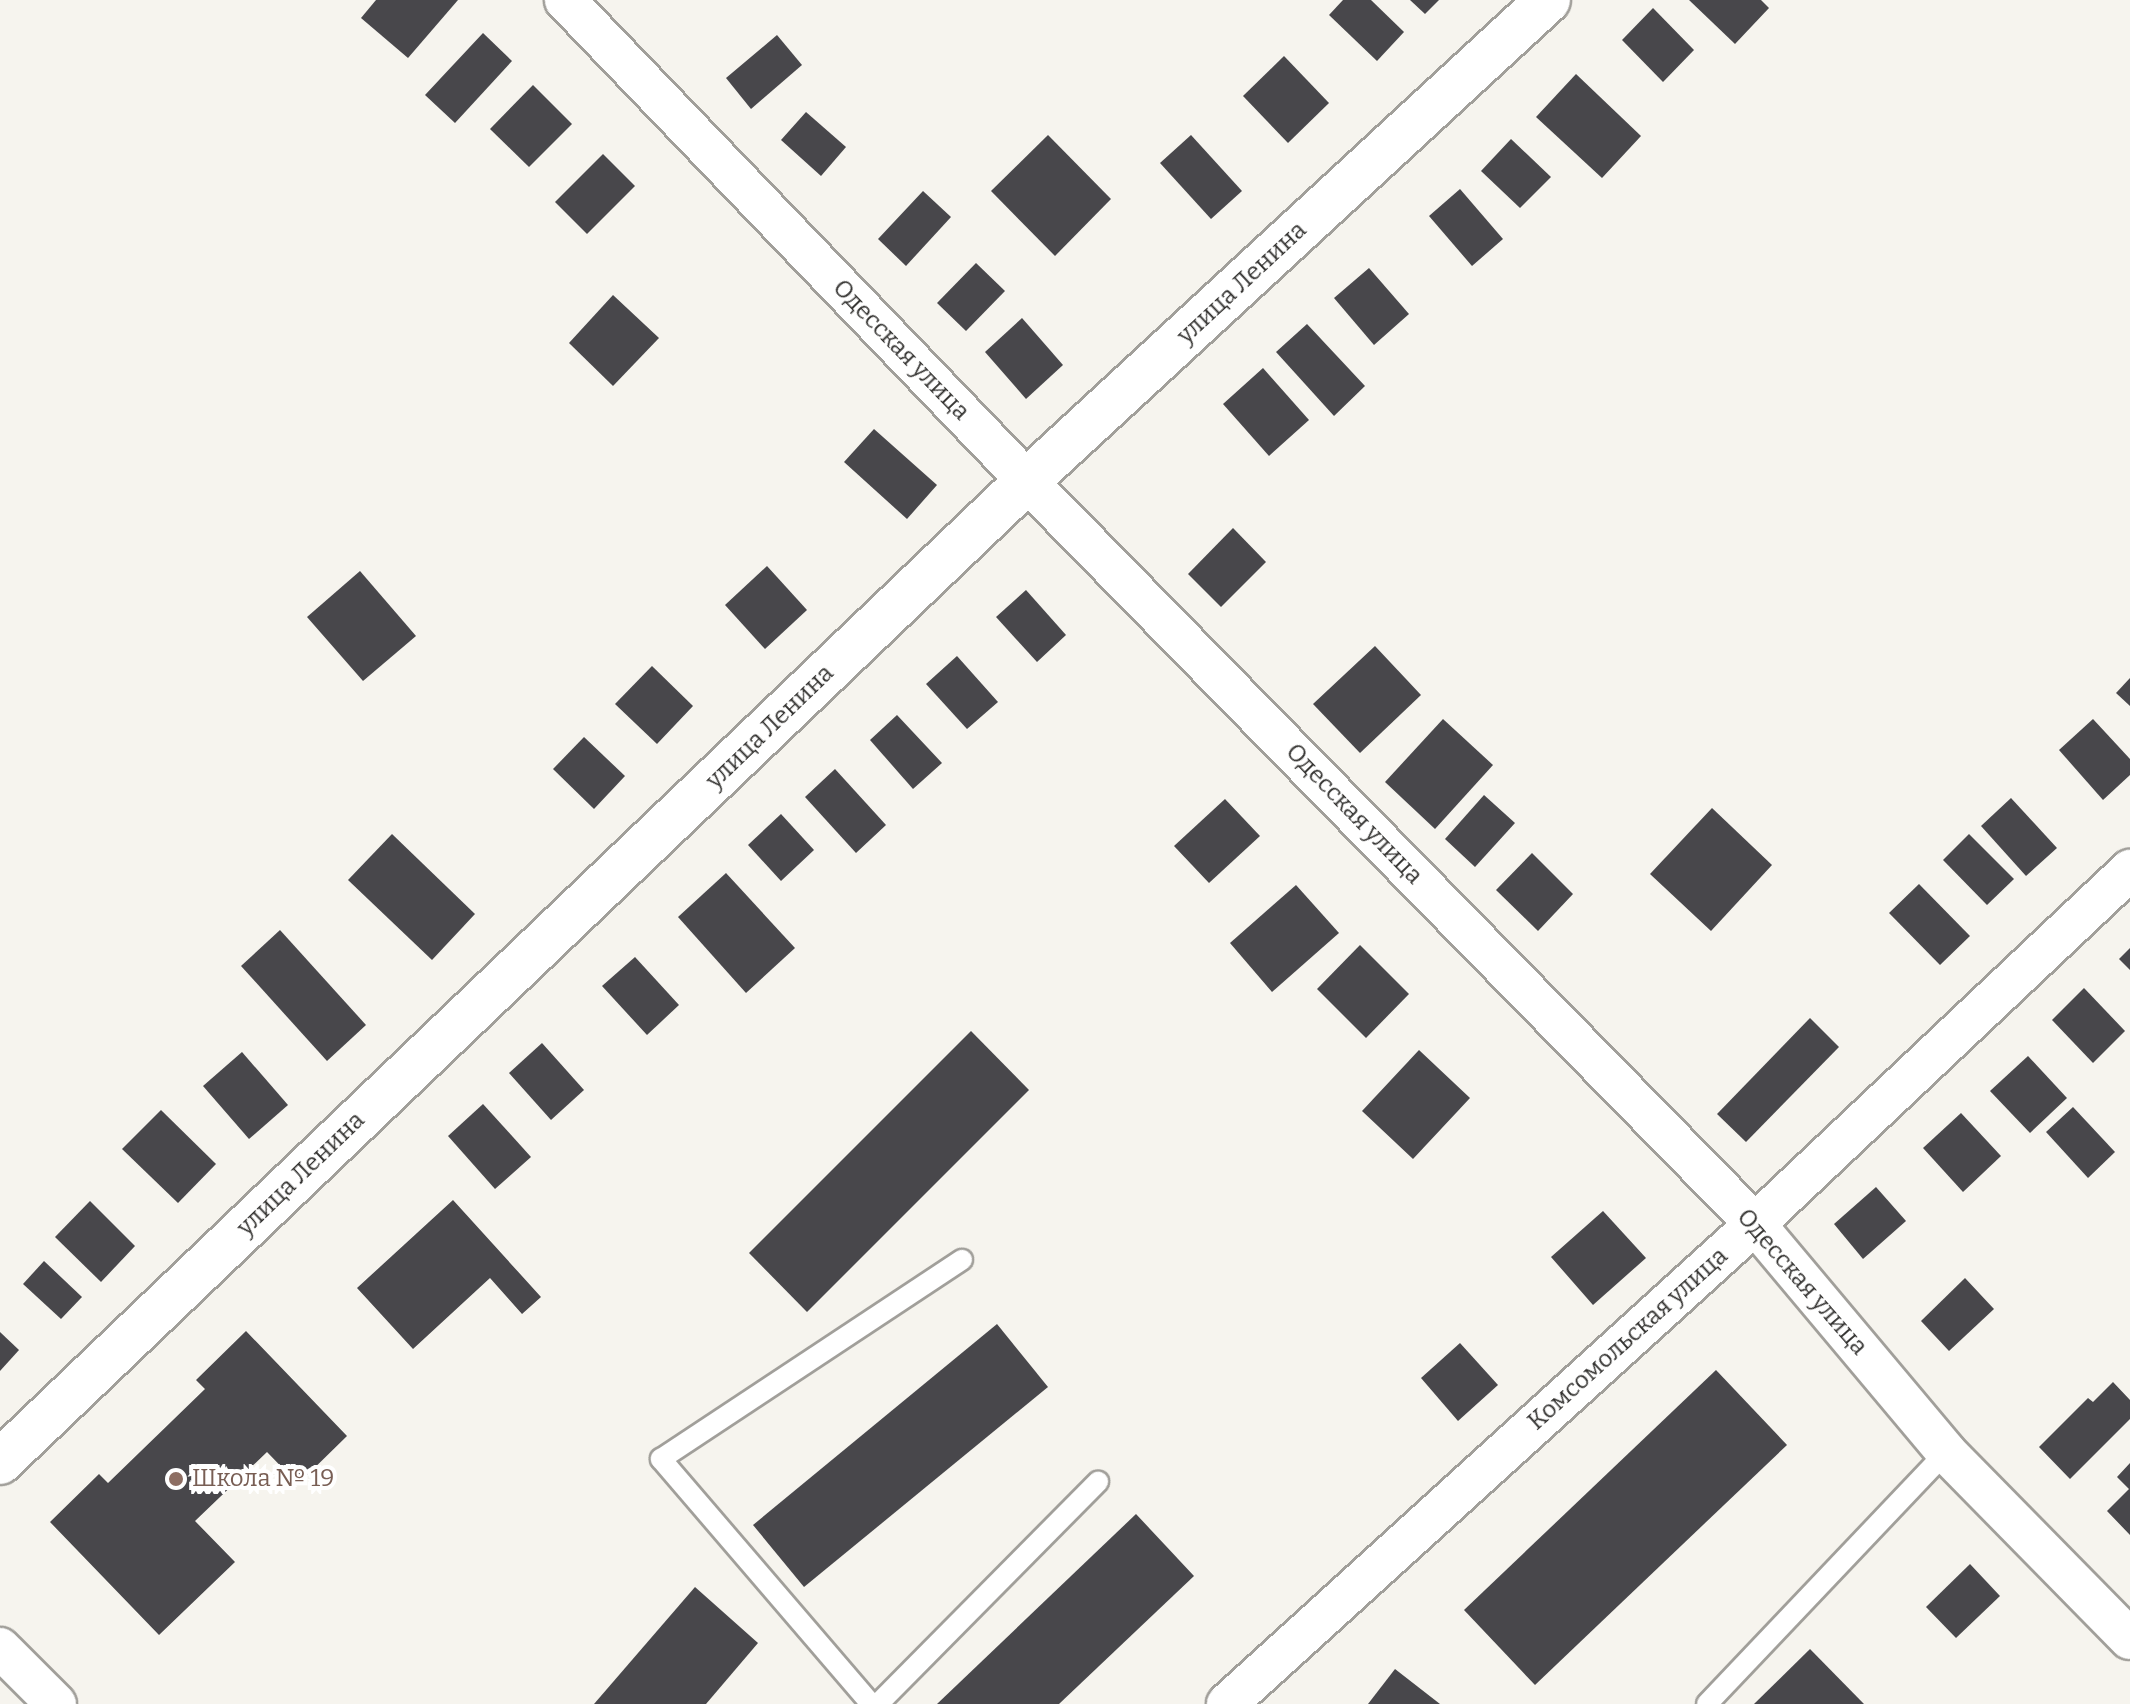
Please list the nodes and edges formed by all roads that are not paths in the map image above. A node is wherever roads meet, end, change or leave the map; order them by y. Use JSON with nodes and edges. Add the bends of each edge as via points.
{"nodes":[{"id":1,"x":565,"y":0,"type":"edge"},
{"id":2,"x":1548,"y":0,"type":"edge"},
{"id":3,"x":1027,"y":481,"type":"junction"},
{"id":4,"x":2130,"y":870,"type":"edge"},
{"id":5,"x":1755,"y":1224,"type":"junction"},
{"id":6,"x":962,"y":1260,"type":"dead end"},
{"id":7,"x":1946,"y":1452,"type":"junction"},
{"id":8,"x":0,"y":1462,"type":"edge"},
{"id":9,"x":1098,"y":1482,"type":"dead end"},
{"id":10,"x":2130,"y":1639,"type":"edge"},
{"id":11,"x":0,"y":1648,"type":"edge"},
{"id":12,"x":56,"y":1704,"type":"edge"},
{"id":13,"x":871,"y":1704,"type":"edge"},
{"id":14,"x":878,"y":1704,"type":"edge"},
{"id":15,"x":1227,"y":1704,"type":"edge"},
{"id":16,"x":1707,"y":1704,"type":"edge"}],
"edges":[{"from":1,"to":3,"type":"street","name":"Одесская улица"},
{"from":2,"to":3,"type":"street","name":"улица Ленина"},
{"from":3,"to":5,"type":"street","name":"Одесская улица"},
{"from":3,"to":8,"type":"street","name":"улица Ленина"},
{"from":4,"to":5,"type":"street","name":"Комсомольская улица"},
{"from":5,"to":7,"type":"street","name":"Одесская улица"},
{"from":5,"to":15,"type":"street","name":"Комсомольская улица"},
{"from":6,"to":13,"type":"lane","via":[[661,1459]]},
{"from":7,"to":10,"type":"street","name":"Одесская улица"},
{"from":7,"to":16,"type":"lane"},
{"from":9,"to":14,"type":"lane"},
{"from":11,"to":12,"type":"street"}]}
